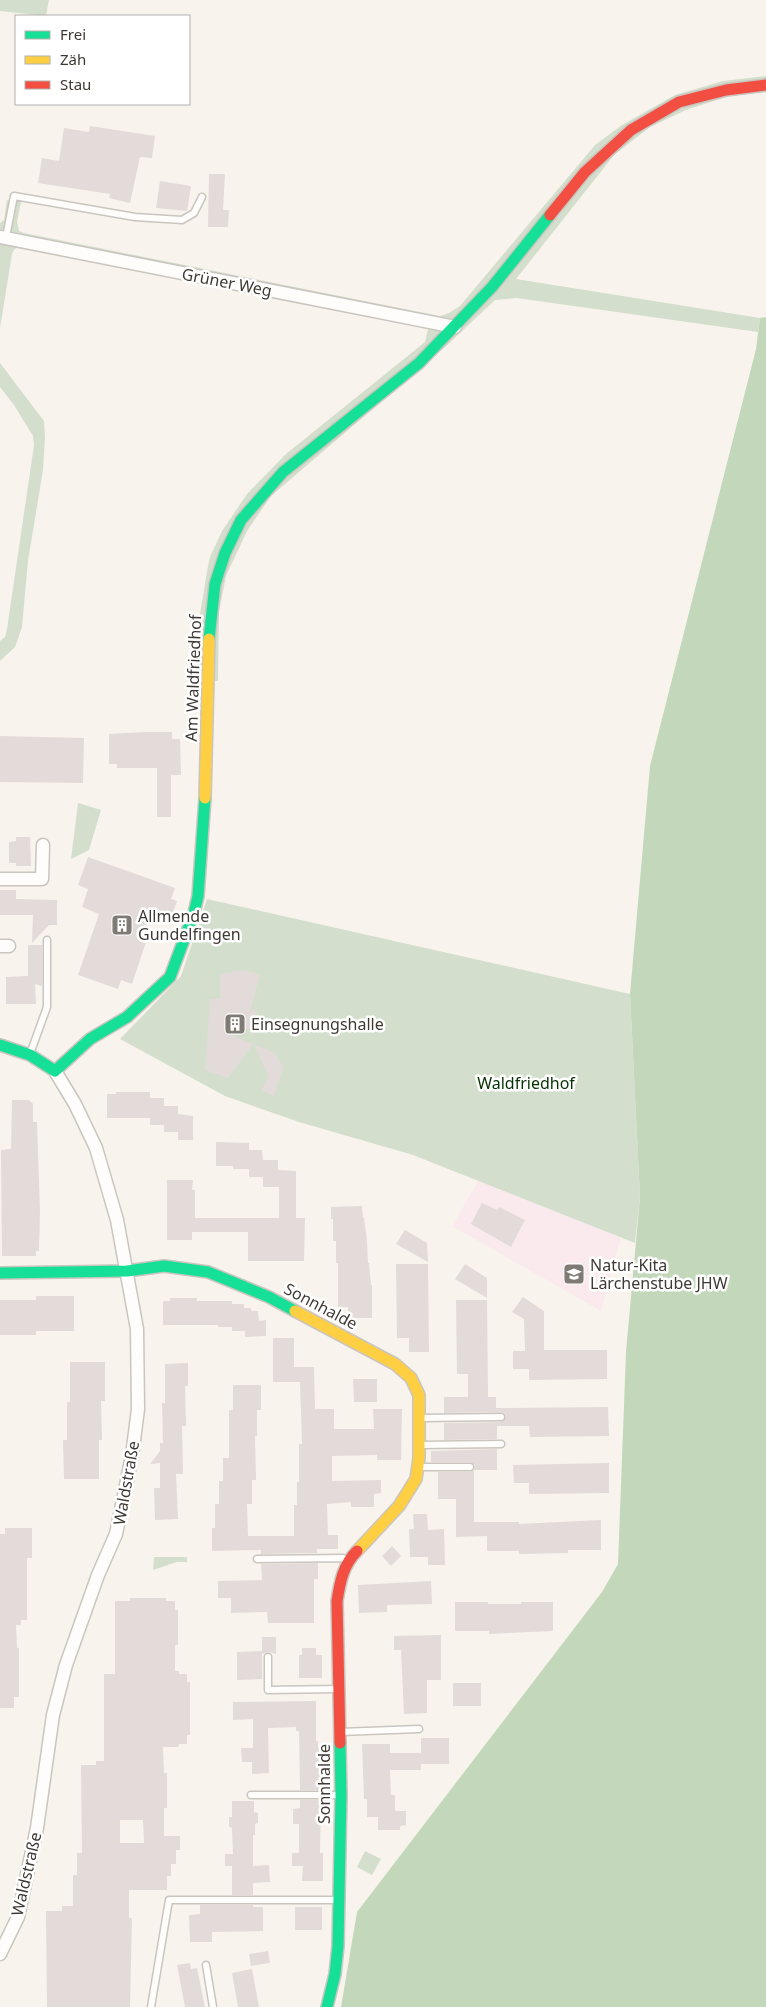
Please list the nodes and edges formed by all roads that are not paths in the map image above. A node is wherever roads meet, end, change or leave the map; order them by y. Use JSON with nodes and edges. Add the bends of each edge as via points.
{"nodes":[{"id":1,"x":766,"y":85,"type":"edge"},
{"id":2,"x":202,"y":197,"type":"dead end"},
{"id":3,"x":3,"y":237,"type":"edge"},
{"id":4,"x":455,"y":327,"type":"junction"},
{"id":5,"x":42,"y":845,"type":"dead end"},
{"id":6,"x":0,"y":879,"type":"edge"},
{"id":7,"x":47,"y":940,"type":"dead end"},
{"id":8,"x":0,"y":1044,"type":"edge"},
{"id":9,"x":30,"y":1055,"type":"junction"},
{"id":10,"x":55,"y":1071,"type":"junction"},
{"id":11,"x":127,"y":1271,"type":"junction"},
{"id":12,"x":0,"y":1273,"type":"edge"},
{"id":13,"x":500,"y":1417,"type":"dead end"},
{"id":14,"x":419,"y":1418,"type":"junction"},
{"id":15,"x":501,"y":1444,"type":"dead end"},
{"id":16,"x":419,"y":1445,"type":"junction"},
{"id":17,"x":418,"y":1468,"type":"junction"},
{"id":18,"x":470,"y":1468,"type":"dead end"},
{"id":19,"x":257,"y":1559,"type":"dead end"},
{"id":20,"x":347,"y":1561,"type":"junction"},
{"id":21,"x":268,"y":1656,"type":"dead end"},
{"id":22,"x":339,"y":1689,"type":"junction"},
{"id":23,"x":419,"y":1729,"type":"dead end"},
{"id":24,"x":340,"y":1732,"type":"junction"},
{"id":25,"x":251,"y":1795,"type":"dead end"},
{"id":26,"x":340,"y":1795,"type":"junction"},
{"id":27,"x":339,"y":1900,"type":"junction"},
{"id":28,"x":0,"y":1954,"type":"edge"},
{"id":29,"x":206,"y":1965,"type":"dead end"},
{"id":30,"x":151,"y":2007,"type":"edge"},
{"id":31,"x":213,"y":2007,"type":"edge"},
{"id":32,"x":327,"y":2007,"type":"edge"}],
"edges":[{"from":1,"to":4,"type":"street","name":"Am Waldfriedhof","via":[[726,90],[679,102],[631,130],[585,172],[492,287]]},
{"from":2,"to":3,"type":"lane","via":[[194,213],[182,220],[135,218],[14,196]]},
{"from":3,"to":4,"type":"street","name":"Grüner Weg"},
{"from":4,"to":10,"type":"street","name":"Am Waldfriedhof","via":[[419,362],[283,472],[241,520],[224,553],[210,620],[198,896],[194,913],[170,977],[127,1017],[90,1039]]},
{"from":5,"to":6,"type":"street","via":[[42,880]]},
{"from":7,"to":9,"type":"lane","via":[[47,1007]]},
{"from":8,"to":9,"type":"street","name":"Waldstraße"},
{"from":9,"to":10,"type":"street","name":"Waldstraße"},
{"from":10,"to":11,"type":"street","name":"Waldstraße","via":[[75,1104],[101,1163]]},
{"from":11,"to":12,"type":"street","name":"Sonnhalde"},
{"from":11,"to":14,"type":"street","name":"Sonnhalde","via":[[164,1266],[208,1272],[269,1296],[395,1364],[418,1389]]},
{"from":11,"to":28,"type":"street","name":"Waldstraße","via":[[137,1329],[138,1409],[132,1456],[116,1534],[66,1665],[53,1715],[37,1828],[18,1917]]},
{"from":13,"to":14,"type":"lane"},
{"from":14,"to":16,"type":"street","name":"Sonnhalde"},
{"from":15,"to":16,"type":"lane"},
{"from":16,"to":17,"type":"street","name":"Sonnhalde"},
{"from":17,"to":18,"type":"lane"},
{"from":17,"to":20,"type":"street","name":"Sonnhalde","via":[[416,1479],[399,1506]]},
{"from":19,"to":20,"type":"lane","via":[[343,1558]]},
{"from":20,"to":22,"type":"street","name":"Sonnhalde","via":[[337,1601]]},
{"from":21,"to":22,"type":"lane","via":[[268,1690]]},
{"from":22,"to":24,"type":"street","name":"Sonnhalde"},
{"from":23,"to":24,"type":"lane"},
{"from":24,"to":26,"type":"street","name":"Sonnhalde"},
{"from":25,"to":26,"type":"lane"},
{"from":26,"to":27,"type":"street","name":"Sonnhalde"},
{"from":27,"to":30,"type":"lane","via":[[169,1900]]},
{"from":27,"to":32,"type":"street","name":"Sonnhalde","via":[[335,1974]]},
{"from":29,"to":31,"type":"lane"}]}
